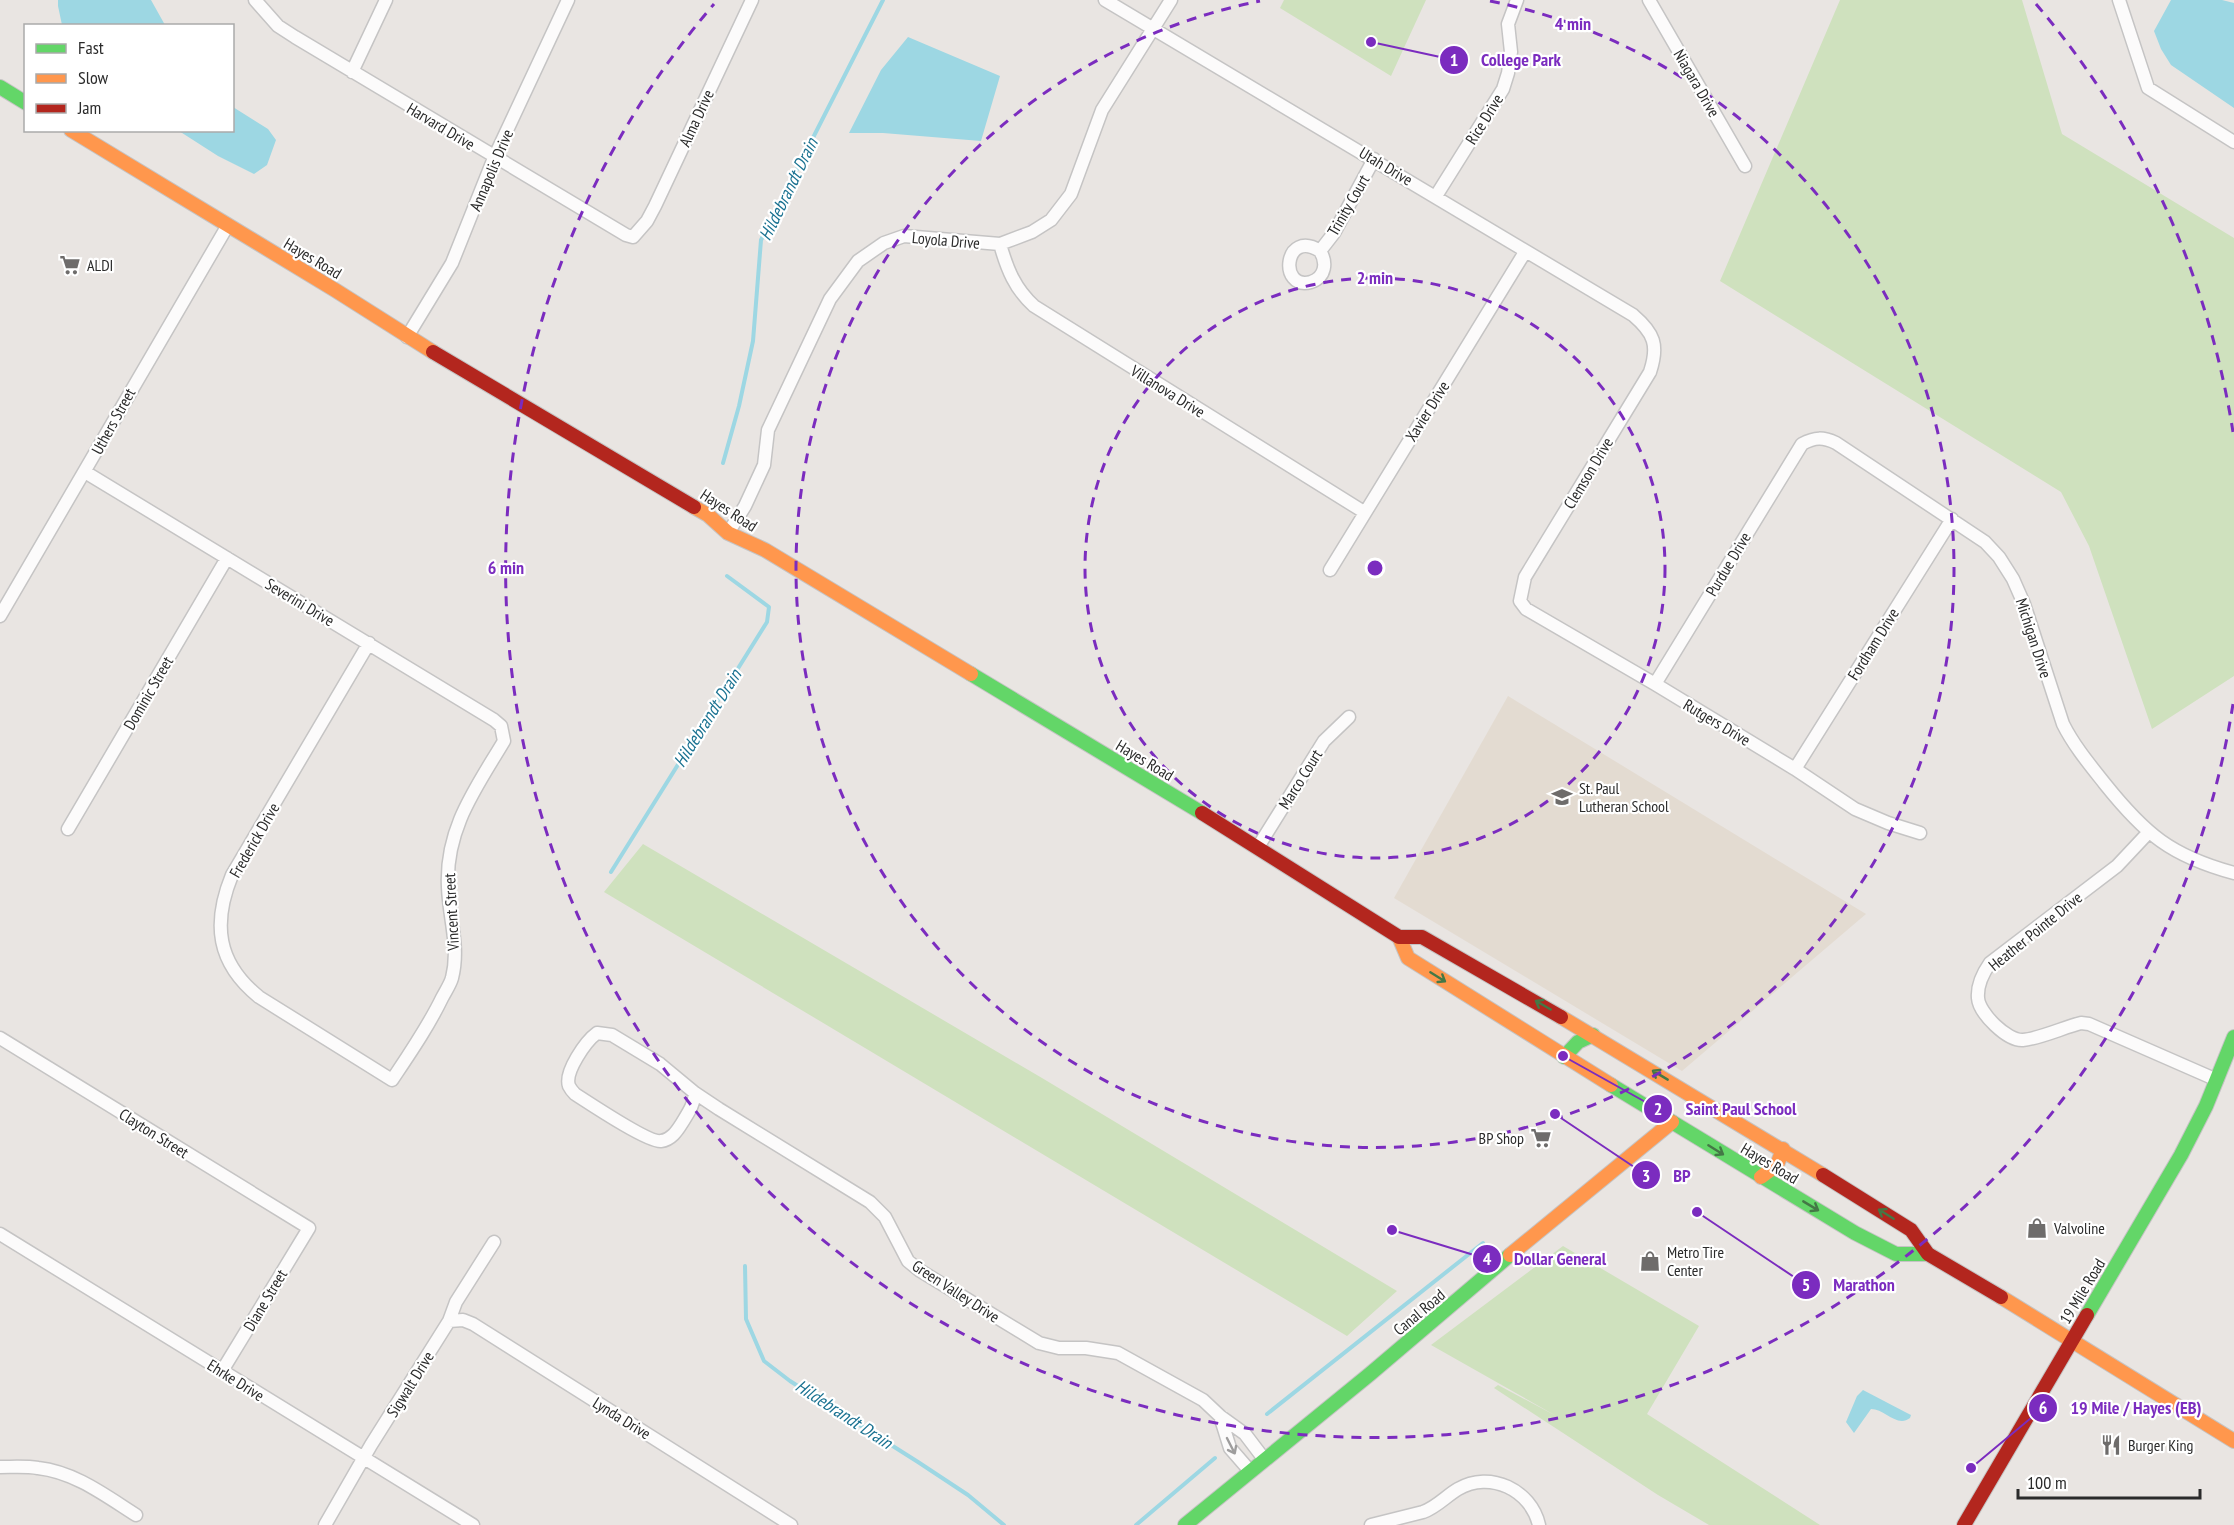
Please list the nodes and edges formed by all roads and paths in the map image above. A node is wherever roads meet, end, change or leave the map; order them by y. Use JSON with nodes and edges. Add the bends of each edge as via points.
{"nodes":[{"id":1,"x":255,"y":0,"type":"edge"},
{"id":2,"x":386,"y":0,"type":"edge"},
{"id":3,"x":568,"y":0,"type":"edge"},
{"id":4,"x":752,"y":0,"type":"edge"},
{"id":5,"x":1106,"y":0,"type":"edge"},
{"id":6,"x":1171,"y":0,"type":"edge"},
{"id":7,"x":1517,"y":0,"type":"edge"},
{"id":8,"x":1649,"y":0,"type":"edge"},
{"id":9,"x":2119,"y":0,"type":"edge"},
{"id":10,"x":1154,"y":30,"type":"junction"},
{"id":11,"x":352,"y":72,"type":"junction"},
{"id":12,"x":0,"y":87,"type":"edge"},
{"id":13,"x":24,"y":102,"type":"edge"},
{"id":14,"x":74,"y":132,"type":"edge"},
{"id":15,"x":2234,"y":142,"type":"edge"},
{"id":16,"x":494,"y":159,"type":"junction"},
{"id":17,"x":1374,"y":159,"type":"junction"},
{"id":18,"x":1745,"y":166,"type":"dead end"},
{"id":19,"x":1436,"y":196,"type":"junction"},
{"id":20,"x":228,"y":225,"type":"junction"},
{"id":21,"x":637,"y":235,"type":"joint"},
{"id":22,"x":1000,"y":244,"type":"junction"},
{"id":23,"x":1320,"y":251,"type":"dead end"},
{"id":24,"x":1525,"y":252,"type":"junction"},
{"id":25,"x":407,"y":337,"type":"junction"},
{"id":26,"x":1654,"y":345,"type":"joint"},
{"id":27,"x":1802,"y":444,"type":"joint"},
{"id":28,"x":85,"y":472,"type":"junction"},
{"id":29,"x":1364,"y":512,"type":"junction"},
{"id":30,"x":1952,"y":519,"type":"junction"},
{"id":31,"x":728,"y":533,"type":"junction"},
{"id":32,"x":227,"y":558,"type":"junction"},
{"id":33,"x":1330,"y":570,"type":"dead end"},
{"id":34,"x":1520,"y":601,"type":"joint"},
{"id":35,"x":0,"y":616,"type":"edge"},
{"id":36,"x":369,"y":643,"type":"junction"},
{"id":37,"x":1655,"y":684,"type":"junction"},
{"id":38,"x":1348,"y":717,"type":"dead end"},
{"id":39,"x":504,"y":741,"type":"joint"},
{"id":40,"x":1795,"y":769,"type":"junction"},
{"id":41,"x":68,"y":829,"type":"dead end"},
{"id":42,"x":1920,"y":833,"type":"dead end"},
{"id":43,"x":2148,"y":833,"type":"junction"},
{"id":44,"x":1258,"y":847,"type":"junction"},
{"id":45,"x":2234,"y":873,"type":"edge"},
{"id":46,"x":1399,"y":938,"type":"junction"},
{"id":47,"x":1593,"y":1035,"type":"junction"},
{"id":48,"x":2234,"y":1037,"type":"edge"},
{"id":49,"x":0,"y":1038,"type":"edge"},
{"id":50,"x":1564,"y":1057,"type":"junction"},
{"id":51,"x":392,"y":1080,"type":"joint"},
{"id":52,"x":2217,"y":1080,"type":"junction"},
{"id":53,"x":695,"y":1093,"type":"junction"},
{"id":54,"x":1672,"y":1122,"type":"junction"},
{"id":55,"x":1784,"y":1149,"type":"junction"},
{"id":56,"x":1761,"y":1177,"type":"junction"},
{"id":57,"x":309,"y":1228,"type":"joint"},
{"id":58,"x":0,"y":1234,"type":"edge"},
{"id":59,"x":494,"y":1242,"type":"dead end"},
{"id":60,"x":1928,"y":1254,"type":"junction"},
{"id":61,"x":449,"y":1322,"type":"junction"},
{"id":62,"x":2073,"y":1340,"type":"junction"},
{"id":63,"x":222,"y":1371,"type":"junction"},
{"id":64,"x":1220,"y":1416,"type":"junction"},
{"id":65,"x":2234,"y":1441,"type":"edge"},
{"id":66,"x":363,"y":1458,"type":"junction"},
{"id":67,"x":1264,"y":1459,"type":"junction"},
{"id":68,"x":0,"y":1467,"type":"edge"},
{"id":69,"x":1250,"y":1471,"type":"junction"},
{"id":70,"x":136,"y":1515,"type":"dead end"},
{"id":71,"x":1538,"y":1522,"type":"edge"},
{"id":72,"x":325,"y":1525,"type":"edge"},
{"id":73,"x":473,"y":1525,"type":"edge"},
{"id":74,"x":791,"y":1525,"type":"edge"},
{"id":75,"x":1185,"y":1525,"type":"edge"},
{"id":76,"x":1371,"y":1525,"type":"edge"},
{"id":77,"x":1964,"y":1525,"type":"edge"}],
"edges":[{"from":1,"to":11,"type":"street","name":"Harvard Drive","via":[[278,26]]},
{"from":2,"to":11,"type":"street"},
{"from":3,"to":16,"type":"street","name":"Annapolis Drive"},
{"from":4,"to":21,"type":"street","name":"Alma Drive","via":[[655,206]]},
{"from":5,"to":10,"type":"street","name":"Utah Drive"},
{"from":6,"to":10,"type":"street","name":"Loyola Drive"},
{"from":7,"to":19,"type":"street","name":"Rice Drive","via":[[1508,24],[1511,52],[1503,89]]},
{"from":8,"to":18,"type":"street","name":"Niagara Drive"},
{"from":9,"to":15,"type":"street","via":[[2148,88]]},
{"from":10,"to":17,"type":"street","name":"Utah Drive"},
{"from":10,"to":22,"type":"street","name":"Loyola Drive","via":[[1102,110],[1071,194],[1060,211],[1032,232]]},
{"from":11,"to":16,"type":"street","name":"Harvard Drive"},
{"from":12,"to":13,"type":"street"},
{"from":14,"to":20,"type":"street","name":"Hayes Road"},
{"from":16,"to":21,"type":"street","name":"Harvard Drive","via":[[626,235]]},
{"from":16,"to":25,"type":"street","name":"Annapolis Drive","via":[[452,263]]},
{"from":17,"to":19,"type":"street","name":"Utah Drive"},
{"from":17,"to":23,"type":"street","name":"Trinity Court"},
{"from":19,"to":24,"type":"street","name":"Utah Drive"},
{"from":20,"to":25,"type":"street","name":"Hayes Road"},
{"from":20,"to":28,"type":"street","name":"Uthers Street"},
{"from":22,"to":29,"type":"street","name":"Villanova Drive","via":[[1018,290],[1034,306]]},
{"from":22,"to":31,"type":"street","name":"Loyola Drive","via":[[904,236],[884,243],[858,261],[830,299],[768,430],[764,465]]},
{"from":24,"to":26,"type":"street","name":"Utah Drive","via":[[1633,315],[1646,326]]},
{"from":24,"to":29,"type":"street","name":"Xavier Drive"},
{"from":25,"to":31,"type":"street","name":"Hayes Road","via":[[701,511]]},
{"from":26,"to":34,"type":"street","name":"Clemson Drive","via":[[1650,372],[1525,577]]},
{"from":27,"to":30,"type":"street","name":"Michigan Drive","via":[[1814,438],[1836,443]]},
{"from":27,"to":37,"type":"street","name":"Purdue Drive"},
{"from":28,"to":32,"type":"street","name":"Severini Drive"},
{"from":28,"to":35,"type":"street","name":"Uthers Street"},
{"from":29,"to":33,"type":"street","name":"Xavier Drive"},
{"from":30,"to":40,"type":"street","name":"Fordham Drive"},
{"from":30,"to":43,"type":"street","name":"Michigan Drive","via":[[1985,542],[2013,579],[2072,741]]},
{"from":31,"to":44,"type":"street","name":"Hayes Road","via":[[765,550]]},
{"from":32,"to":36,"type":"street","name":"Severini Drive"},
{"from":32,"to":41,"type":"street","name":"Dominic Street"},
{"from":34,"to":37,"type":"street","name":"Rutgers Drive","via":[[1526,609]]},
{"from":36,"to":39,"type":"street","name":"Severini Drive","via":[[494,720],[501,726]]},
{"from":36,"to":51,"type":"street","name":"Frederick Drive","via":[[232,875],[223,900],[220,929],[232,968],[248,988]]},
{"from":37,"to":40,"type":"street","name":"Rutgers Drive"},
{"from":38,"to":44,"type":"street","name":"Marco Court","via":[[1324,741]]},
{"from":39,"to":51,"type":"street","name":"Vincent Street","via":[[467,804],[451,844],[447,876],[455,933],[452,978],[430,1023]]},
{"from":40,"to":42,"type":"street","name":"Rutgers Drive","via":[[1855,809]]},
{"from":43,"to":45,"type":"street","name":"Michigan Drive","via":[[2187,858]]},
{"from":43,"to":52,"type":"street","name":"Heather Pointe Drive","via":[[2117,866],[1990,963],[1980,983],[1978,999],[1986,1015],[2012,1038],[2023,1040],[2089,1024]]},
{"from":44,"to":46,"type":"street","name":"Hayes Road"},
{"from":47,"to":46,"type":"street","name":"Hayes Road","one_way":true,"via":[[1422,937]]},
{"from":46,"to":50,"type":"street","name":"Hayes Road","one_way":true,"via":[[1408,958]]},
{"from":47,"to":50,"type":"street","via":[[1578,1042]]},
{"from":55,"to":47,"type":"street","name":"Hayes Road","one_way":true},
{"from":48,"to":52,"type":"street","name":"19 Mile Road"},
{"from":49,"to":57,"type":"street","name":"Clayton Street"},
{"from":50,"to":54,"type":"street","name":"Hayes Road"},
{"from":52,"to":62,"type":"street","name":"19 Mile Road","via":[[2181,1155]]},
{"from":53,"to":53,"type":"street","name":"Green Valley Drive","via":[[660,1064],[606,1033],[589,1039],[568,1079],[574,1094],[661,1142],[675,1134]]},
{"from":53,"to":64,"type":"street","name":"Green Valley Drive","via":[[870,1202],[885,1217],[908,1261],[935,1281],[1039,1343],[1118,1353],[1196,1395]]},
{"from":54,"to":56,"type":"street","name":"Hayes Road","one_way":true},
{"from":54,"to":67,"type":"street","name":"Canal Road"},
{"from":55,"to":56,"type":"street","via":[[1777,1166]]},
{"from":60,"to":55,"type":"street","name":"Hayes Road","one_way":true,"via":[[1911,1230]]},
{"from":56,"to":60,"type":"street","name":"Hayes Road","one_way":true,"via":[[1896,1254]]},
{"from":57,"to":63,"type":"street","name":"Diane Street"},
{"from":58,"to":63,"type":"street","name":"Ehrke Drive"},
{"from":59,"to":61,"type":"street","name":"Sigwalt Drive","via":[[456,1302]]},
{"from":60,"to":62,"type":"street","name":"Hayes Road"},
{"from":61,"to":66,"type":"street","name":"Sigwalt Drive"},
{"from":61,"to":74,"type":"street","name":"Lynda Drive","via":[[463,1320],[473,1324]]},
{"from":62,"to":65,"type":"street","name":"Hayes Road"},
{"from":62,"to":77,"type":"street","name":"19 Mile Road"},
{"from":63,"to":66,"type":"street","name":"Ehrke Drive"},
{"from":64,"to":67,"type":"street","name":"Green Valley Drive","via":[[1245,1434]]},
{"from":64,"to":69,"type":"street","one_way":true,"via":[[1230,1448]]},
{"from":66,"to":72,"type":"street","name":"Sigwalt Drive"},
{"from":66,"to":73,"type":"street","name":"Ehrke Drive"},
{"from":67,"to":69,"type":"street","name":"Canal Road"},
{"from":68,"to":70,"type":"street","via":[[62,1473]]},
{"from":69,"to":75,"type":"street","name":"Canal Road"},
{"from":71,"to":76,"type":"street","via":[[1529,1503],[1517,1491],[1487,1482],[1458,1489],[1423,1512]]}]}
